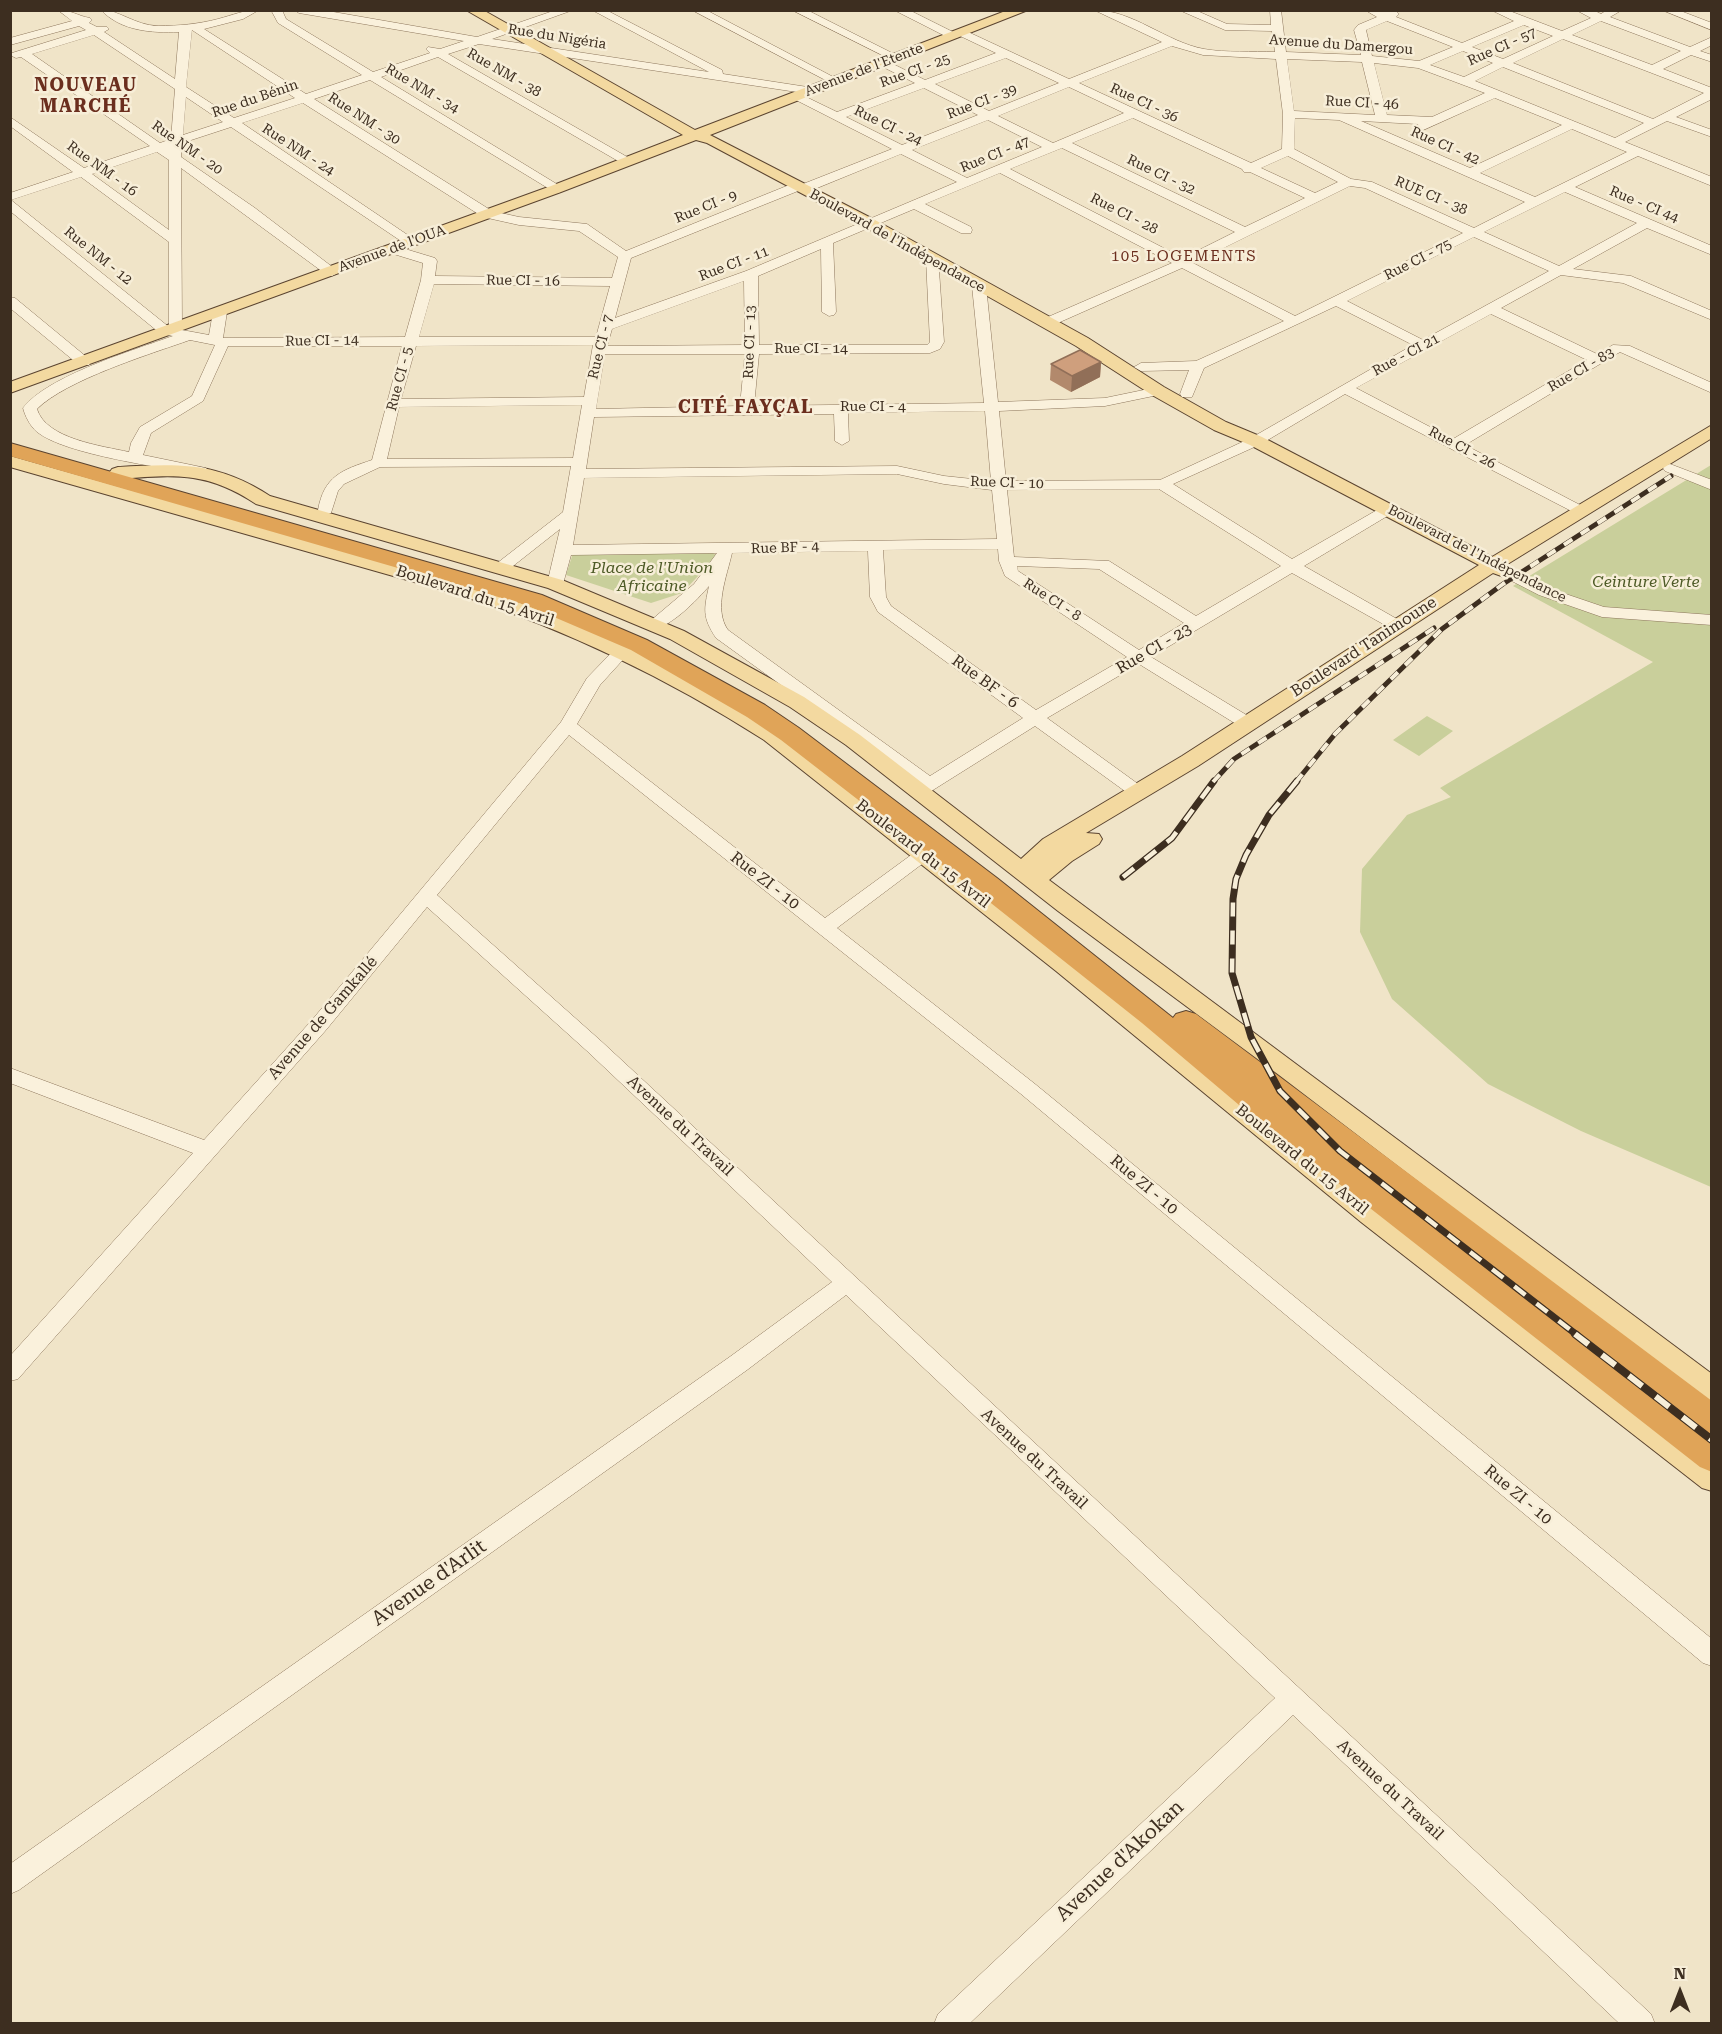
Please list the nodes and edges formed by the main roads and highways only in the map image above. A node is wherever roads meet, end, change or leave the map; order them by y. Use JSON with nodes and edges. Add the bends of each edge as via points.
{"nodes":[{"id":1,"x":472,"y":10,"type":"edge"},
{"id":2,"x":490,"y":10,"type":"edge"},
{"id":3,"x":1009,"y":12,"type":"edge"},
{"id":4,"x":514,"y":29,"type":"junction"},
{"id":5,"x":704,"y":135,"type":"junction"},
{"id":6,"x":1082,"y":342,"type":"junction"},
{"id":7,"x":37,"y":381,"type":"junction"},
{"id":8,"x":10,"y":382,"type":"edge"},
{"id":9,"x":10,"y":388,"type":"edge"},
{"id":10,"x":10,"y":394,"type":"edge"},
{"id":11,"x":10,"y":401,"type":"edge"},
{"id":12,"x":1712,"y":430,"type":"edge"},
{"id":13,"x":1256,"y":441,"type":"junction"},
{"id":14,"x":1712,"y":443,"type":"edge"},
{"id":15,"x":14,"y":451,"type":"edge"},
{"id":16,"x":118,"y":473,"type":"junction"},
{"id":17,"x":1499,"y":568,"type":"junction"},
{"id":18,"x":1078,"y":838,"type":"junction"},
{"id":19,"x":989,"y":844,"type":"junction"},
{"id":20,"x":1058,"y":850,"type":"junction"},
{"id":21,"x":1028,"y":874,"type":"junction"},
{"id":22,"x":1066,"y":905,"type":"junction"},
{"id":23,"x":1712,"y":1390,"type":"edge"},
{"id":24,"x":1712,"y":1420,"type":"edge"},
{"id":25,"x":1712,"y":1457,"type":"edge"},
{"id":26,"x":1712,"y":1479,"type":"edge"}],
"edges":[{"from":1,"to":4,"type":"main road","name":"Boulevard de l'Indépendance"},
{"from":2,"to":4,"type":"main road","name":"Boulevard de l'Indépendance"},
{"from":3,"to":5,"type":"main road","name":"Avenue de l'Etente"},
{"from":4,"to":5,"type":"main road","name":"Boulevard de l'Indépendance","via":[[569,55]]},
{"from":4,"to":5,"type":"main road","name":"Boulevard de l'Indépendance","via":[[542,51]]},
{"from":5,"to":6,"type":"main road","name":"Boulevard de l'Indépendance"},
{"from":5,"to":7,"type":"main road","name":"Avenue de l'OUA"},
{"from":6,"to":13,"type":"main road","name":"Boulevard de l'Indépendance","via":[[1158,391]]},
{"from":6,"to":13,"type":"main road","name":"Boulevard de l'Indépendance","via":[[1141,367]]},
{"from":7,"to":8,"type":"main road"},
{"from":7,"to":9,"type":"main road"},
{"from":7,"to":10,"type":"main road"},
{"from":7,"to":11,"type":"main road"},
{"from":12,"to":17,"type":"main road","name":"Boulevard Tanimoune","via":[[1579,510]]},
{"from":13,"to":17,"type":"main road","name":"Boulevard de l'Indépendance"},
{"from":14,"to":17,"type":"main road","name":"Boulevard Tanimoune"},
{"from":15,"to":16,"type":"highway","name":"Boulevard du 15 Avril"},
{"from":15,"to":25,"type":"highway","name":"Boulevard du 15 Avril","via":[[534,600],[639,645],[756,711],[987,885],[1255,1102]]},
{"from":15,"to":26,"type":"main road","name":"Boulevard du 15 Avril","via":[[496,600],[562,624],[732,710],[771,735],[924,854],[1370,1215]]},
{"from":16,"to":19,"type":"main road","name":"Boulevard du 15 Avril","via":[[210,473],[237,482],[263,500],[502,567],[655,625],[797,702],[924,787]]},
{"from":16,"to":24,"type":"highway","name":"Boulevard du 15 Avril","via":[[552,594],[655,640],[770,703]]},
{"from":17,"to":18,"type":"main road","name":"Boulevard Tanimoune"},
{"from":17,"to":18,"type":"main road","name":"Boulevard Tanimoune","via":[[1398,626],[1140,793]]},
{"from":18,"to":20,"type":"main road","name":"Boulevard Tanimoune"},
{"from":19,"to":20,"type":"main road"},
{"from":19,"to":21,"type":"main road","name":"Boulevard du 15 Avril"},
{"from":20,"to":21,"type":"main road","name":"Boulevard Tanimoune"},
{"from":20,"to":22,"type":"main road"},
{"from":21,"to":22,"type":"main road","name":"Boulevard du 15 Avril"},
{"from":22,"to":23,"type":"main road","name":"Boulevard du 15 Avril"}]}
